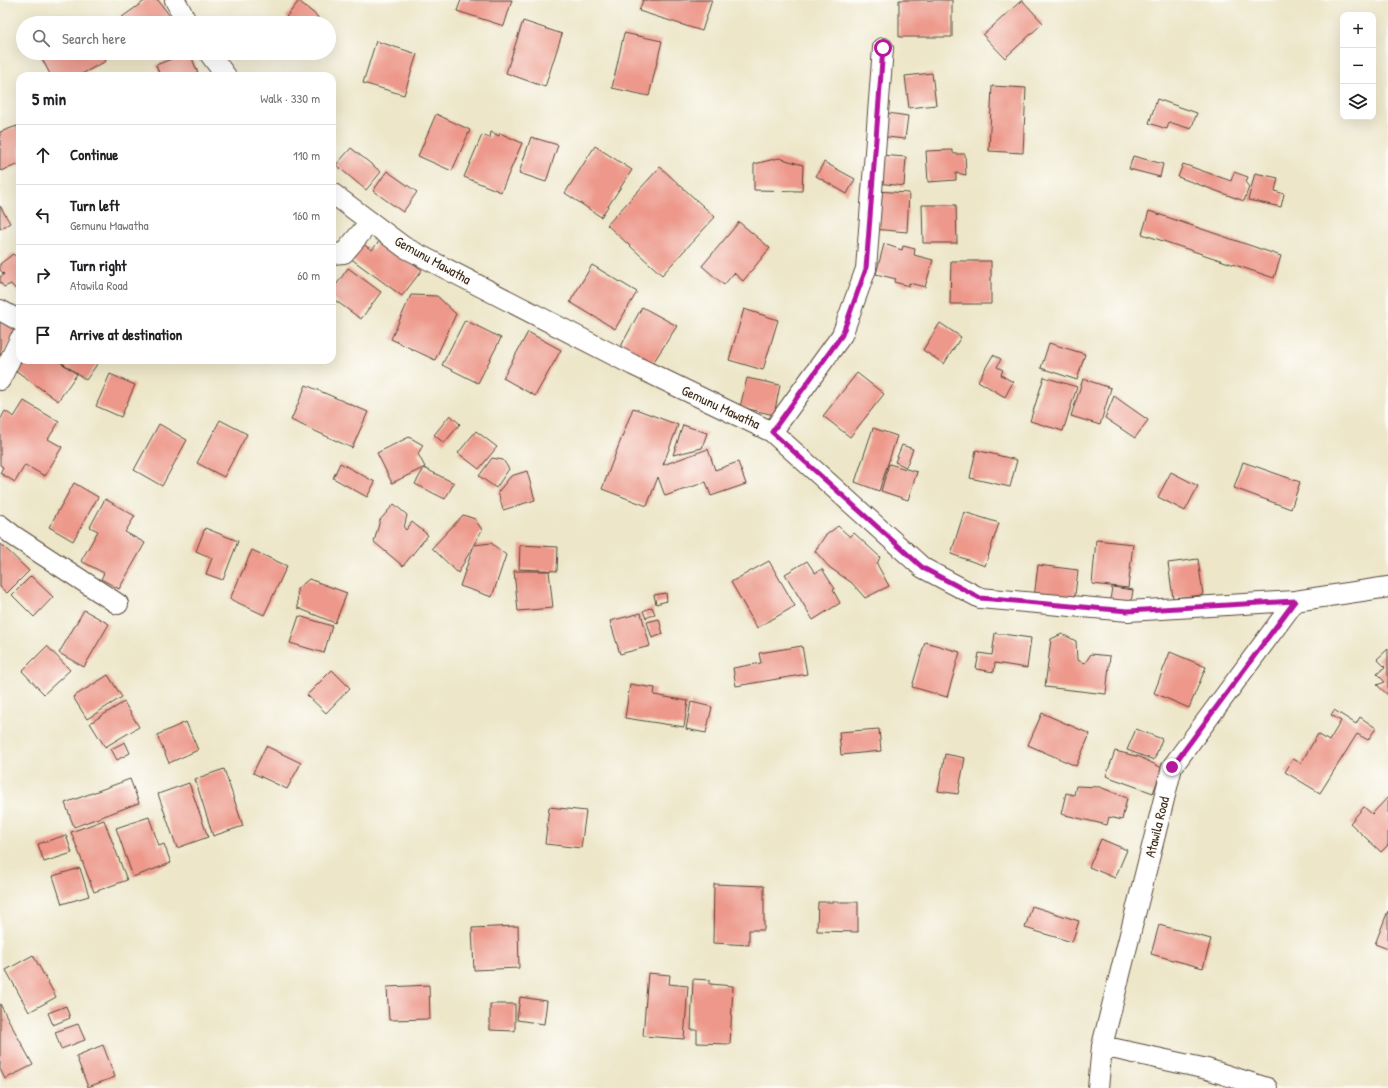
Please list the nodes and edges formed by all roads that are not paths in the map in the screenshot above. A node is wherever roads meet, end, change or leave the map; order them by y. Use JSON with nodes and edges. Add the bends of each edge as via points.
{"nodes":[{"id":1,"x":175,"y":0,"type":"edge"},
{"id":2,"x":183,"y":16,"type":"edge"},
{"id":3,"x":883,"y":48,"type":"dead end"},
{"id":4,"x":214,"y":60,"type":"edge"},
{"id":5,"x":223,"y":72,"type":"edge"},
{"id":6,"x":336,"y":196,"type":"edge"},
{"id":7,"x":370,"y":222,"type":"junction"},
{"id":8,"x":336,"y":254,"type":"edge"},
{"id":9,"x":0,"y":310,"type":"edge"},
{"id":10,"x":16,"y":319,"type":"edge"},
{"id":11,"x":16,"y":347,"type":"edge"},
{"id":12,"x":0,"y":380,"type":"edge"},
{"id":13,"x":772,"y":432,"type":"junction"},
{"id":14,"x":0,"y":525,"type":"edge"},
{"id":15,"x":1388,"y":587,"type":"edge"},
{"id":16,"x":1295,"y":601,"type":"junction"},
{"id":17,"x":118,"y":604,"type":"dead end"},
{"id":18,"x":1102,"y":1046,"type":"junction"},
{"id":19,"x":1098,"y":1088,"type":"edge"},
{"id":20,"x":1267,"y":1088,"type":"edge"}],
"edges":[{"from":1,"to":2,"type":"street"},
{"from":3,"to":13,"type":"street","via":[[866,269],[842,335]]},
{"from":4,"to":5,"type":"street"},
{"from":6,"to":7,"type":"street","name":"Gemunu Mawatha"},
{"from":7,"to":8,"type":"street","via":[[344,253]]},
{"from":7,"to":13,"type":"street","name":"Gemunu Mawatha","via":[[404,247],[633,365]]},
{"from":9,"to":10,"type":"street"},
{"from":11,"to":12,"type":"street"},
{"from":13,"to":16,"type":"street","name":"Gemunu Mawatha","via":[[923,568],[980,598],[1128,611]]},
{"from":14,"to":17,"type":"street"},
{"from":15,"to":16,"type":"street","name":"Gemunu Mawatha"},
{"from":16,"to":18,"type":"street","name":"Atawila Road","via":[[1172,767]]},
{"from":18,"to":19,"type":"street","name":"Atawila Road"},
{"from":18,"to":20,"type":"street","via":[[1207,1069]]}]}
